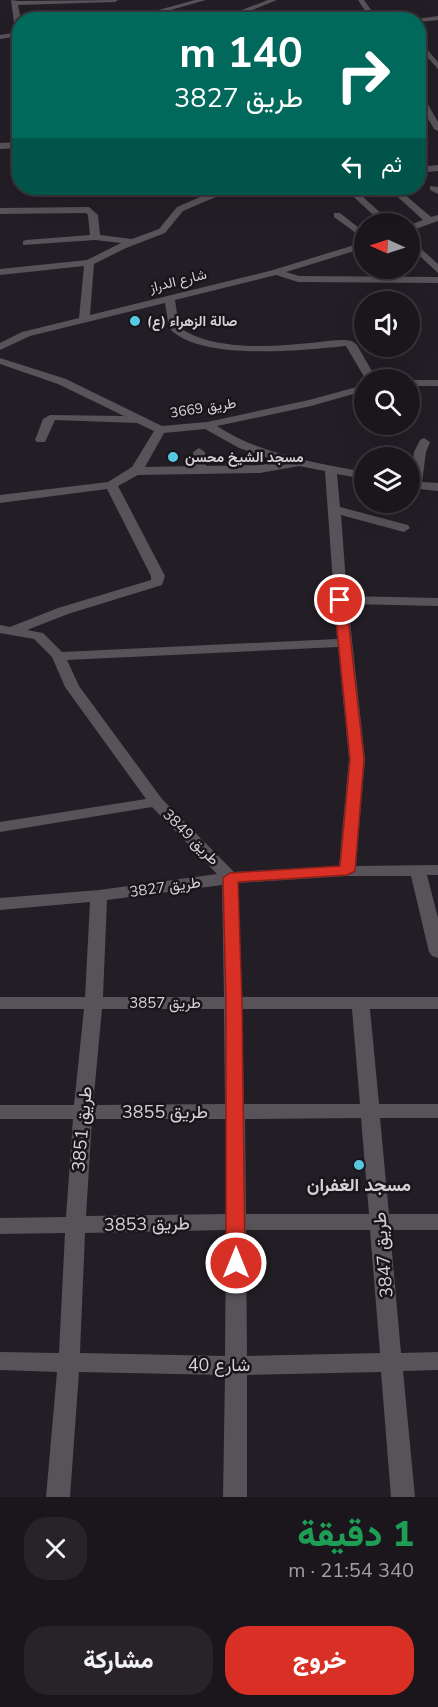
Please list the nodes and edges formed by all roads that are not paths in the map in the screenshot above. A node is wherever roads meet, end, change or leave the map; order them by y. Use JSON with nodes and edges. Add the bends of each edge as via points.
{"nodes":[{"id":1,"x":78,"y":0,"type":"edge"},
{"id":2,"x":115,"y":0,"type":"edge"},
{"id":3,"x":203,"y":0,"type":"edge"},
{"id":4,"x":274,"y":0,"type":"edge"},
{"id":5,"x":13,"y":6,"type":"edge"},
{"id":6,"x":156,"y":12,"type":"edge"},
{"id":7,"x":241,"y":12,"type":"edge"},
{"id":8,"x":426,"y":107,"type":"edge"},
{"id":9,"x":438,"y":129,"type":"edge"},
{"id":10,"x":209,"y":195,"type":"edge"},
{"id":11,"x":356,"y":195,"type":"edge"},
{"id":12,"x":401,"y":195,"type":"edge"},
{"id":13,"x":0,"y":211,"type":"edge"},
{"id":14,"x":376,"y":213,"type":"edge"},
{"id":15,"x":337,"y":215,"type":"dead end"},
{"id":16,"x":434,"y":220,"type":"edge"},
{"id":17,"x":354,"y":228,"type":"edge"},
{"id":18,"x":95,"y":237,"type":"junction"},
{"id":19,"x":133,"y":242,"type":"junction"},
{"id":20,"x":26,"y":243,"type":"dead end"},
{"id":21,"x":354,"y":248,"type":"edge"},
{"id":22,"x":420,"y":250,"type":"edge"},
{"id":23,"x":434,"y":261,"type":"edge"},
{"id":24,"x":88,"y":263,"type":"junction"},
{"id":25,"x":438,"y":270,"type":"edge"},
{"id":26,"x":0,"y":272,"type":"edge"},
{"id":27,"x":276,"y":272,"type":"junction"},
{"id":28,"x":438,"y":280,"type":"edge"},
{"id":29,"x":169,"y":297,"type":"junction"},
{"id":30,"x":84,"y":319,"type":"junction"},
{"id":31,"x":26,"y":334,"type":"junction"},
{"id":32,"x":0,"y":337,"type":"edge"},
{"id":33,"x":0,"y":347,"type":"edge"},
{"id":34,"x":0,"y":361,"type":"edge"},
{"id":35,"x":366,"y":369,"type":"edge"},
{"id":36,"x":420,"y":383,"type":"edge"},
{"id":37,"x":438,"y":383,"type":"edge"},
{"id":38,"x":354,"y":391,"type":"edge"},
{"id":39,"x":140,"y":420,"type":"junction"},
{"id":40,"x":207,"y":425,"type":"junction"},
{"id":41,"x":160,"y":430,"type":"junction"},
{"id":42,"x":41,"y":440,"type":"dead end"},
{"id":43,"x":424,"y":442,"type":"dead end"},
{"id":44,"x":199,"y":452,"type":"dead end"},
{"id":45,"x":420,"y":452,"type":"edge"},
{"id":46,"x":303,"y":462,"type":"junction"},
{"id":47,"x":332,"y":469,"type":"junction"},
{"id":48,"x":138,"y":471,"type":"junction"},
{"id":49,"x":201,"y":471,"type":"junction"},
{"id":50,"x":354,"y":474,"type":"edge"},
{"id":51,"x":111,"y":485,"type":"junction"},
{"id":52,"x":420,"y":485,"type":"edge"},
{"id":53,"x":438,"y":487,"type":"edge"},
{"id":54,"x":0,"y":499,"type":"edge"},
{"id":55,"x":334,"y":509,"type":"junction"},
{"id":56,"x":404,"y":528,"type":"dead end"},
{"id":57,"x":340,"y":600,"type":"junction"},
{"id":58,"x":438,"y":602,"type":"edge"},
{"id":59,"x":7,"y":630,"type":"edge"},
{"id":60,"x":344,"y":643,"type":"junction"},
{"id":61,"x":58,"y":656,"type":"junction"},
{"id":62,"x":156,"y":802,"type":"junction"},
{"id":63,"x":0,"y":827,"type":"edge"},
{"id":64,"x":438,"y":870,"type":"edge"},
{"id":65,"x":347,"y":871,"type":"junction"},
{"id":66,"x":418,"y":871,"type":"junction"},
{"id":67,"x":230,"y":878,"type":"junction"},
{"id":68,"x":99,"y":896,"type":"junction"},
{"id":69,"x":0,"y":904,"type":"edge"},
{"id":70,"x":438,"y":952,"type":"edge"},
{"id":71,"x":0,"y":1003,"type":"edge"},
{"id":72,"x":94,"y":1003,"type":"junction"},
{"id":73,"x":438,"y":1003,"type":"edge"},
{"id":74,"x":234,"y":1004,"type":"junction"},
{"id":75,"x":362,"y":1005,"type":"junction"},
{"id":76,"x":438,"y":1111,"type":"edge"},
{"id":77,"x":0,"y":1112,"type":"edge"},
{"id":78,"x":83,"y":1112,"type":"junction"},
{"id":79,"x":234,"y":1112,"type":"junction"},
{"id":80,"x":370,"y":1112,"type":"junction"},
{"id":81,"x":235,"y":1222,"type":"junction"},
{"id":82,"x":380,"y":1222,"type":"junction"},
{"id":83,"x":438,"y":1222,"type":"edge"},
{"id":84,"x":75,"y":1225,"type":"junction"},
{"id":85,"x":0,"y":1226,"type":"edge"},
{"id":86,"x":0,"y":1361,"type":"edge"},
{"id":87,"x":438,"y":1361,"type":"edge"},
{"id":88,"x":69,"y":1362,"type":"junction"},
{"id":89,"x":393,"y":1362,"type":"junction"},
{"id":90,"x":237,"y":1366,"type":"junction"},
{"id":91,"x":58,"y":1497,"type":"edge"},
{"id":92,"x":235,"y":1497,"type":"edge"},
{"id":93,"x":403,"y":1497,"type":"edge"}],
"edges":[{"from":1,"to":2,"type":"street"},
{"from":1,"to":5,"type":"street"},
{"from":3,"to":6,"type":"street"},
{"from":4,"to":7,"type":"street"},
{"from":8,"to":9,"type":"street"},
{"from":10,"to":19,"type":"street","via":[[180,209],[162,231]]},
{"from":11,"to":14,"type":"street"},
{"from":12,"to":16,"type":"street"},
{"from":13,"to":18,"type":"street","via":[[89,210]]},
{"from":15,"to":17,"type":"street"},
{"from":18,"to":19,"type":"street"},
{"from":18,"to":20,"type":"street"},
{"from":19,"to":24,"type":"street"},
{"from":21,"to":27,"type":"street","name":"شارع الدراز"},
{"from":22,"to":23,"type":"street"},
{"from":23,"to":25,"type":"street"},
{"from":24,"to":26,"type":"street"},
{"from":24,"to":30,"type":"street"},
{"from":27,"to":28,"type":"street","via":[[298,279]]},
{"from":27,"to":29,"type":"street","name":"شارع الدراز"},
{"from":29,"to":30,"type":"street","name":"شارع الدراز"},
{"from":29,"to":35,"type":"street","via":[[174,328],[182,334],[217,345],[269,350],[352,345]]},
{"from":30,"to":31,"type":"street","name":"شارع الدراز"},
{"from":31,"to":32,"type":"street"},
{"from":31,"to":33,"type":"street","name":"شارع الدراز"},
{"from":34,"to":39,"type":"street","via":[[32,369]]},
{"from":36,"to":37,"type":"street"},
{"from":38,"to":40,"type":"street","name":"طريق 3669"},
{"from":39,"to":41,"type":"street"},
{"from":39,"to":42,"type":"street","via":[[54,417],[49,419]]},
{"from":40,"to":41,"type":"street","name":"طريق 3669"},
{"from":40,"to":46,"type":"street","via":[[236,444]]},
{"from":41,"to":48,"type":"street","name":"طريق 3669"},
{"from":43,"to":45,"type":"street"},
{"from":44,"to":49,"type":"street"},
{"from":46,"to":47,"type":"street"},
{"from":46,"to":49,"type":"street","via":[[260,469]]},
{"from":47,"to":50,"type":"street"},
{"from":47,"to":55,"type":"street"},
{"from":48,"to":49,"type":"street"},
{"from":48,"to":51,"type":"street"},
{"from":51,"to":54,"type":"street"},
{"from":51,"to":59,"type":"street","via":[[158,576],[157,582]]},
{"from":52,"to":53,"type":"street"},
{"from":55,"to":56,"type":"street"},
{"from":55,"to":57,"type":"street"},
{"from":57,"to":58,"type":"street"},
{"from":57,"to":60,"type":"street"},
{"from":59,"to":61,"type":"street","name":"طريق 3849","via":[[38,636]]},
{"from":60,"to":61,"type":"street"},
{"from":60,"to":65,"type":"street","via":[[357,759]]},
{"from":61,"to":62,"type":"street","name":"طريق 3849","via":[[72,687]]},
{"from":62,"to":63,"type":"street"},
{"from":62,"to":67,"type":"street","name":"طريق 3849"},
{"from":64,"to":66,"type":"street","name":"طريق 3827"},
{"from":65,"to":66,"type":"street","name":"طريق 3827"},
{"from":65,"to":67,"type":"street","name":"طريق 3827"},
{"from":66,"to":70,"type":"street"},
{"from":67,"to":68,"type":"street","name":"طريق 3827"},
{"from":67,"to":74,"type":"street","name":"طريق 3849"},
{"from":68,"to":69,"type":"street","name":"طريق 3827"},
{"from":68,"to":72,"type":"street","name":"طريق 3851"},
{"from":71,"to":72,"type":"street","name":"طريق 3857"},
{"from":72,"to":74,"type":"street","name":"طريق 3857"},
{"from":72,"to":78,"type":"street","name":"طريق 3851"},
{"from":73,"to":75,"type":"street","name":"طريق 3857"},
{"from":74,"to":75,"type":"street","name":"طريق 3857"},
{"from":74,"to":79,"type":"street","name":"طريق 3849"},
{"from":75,"to":80,"type":"street","name":"طريق 3847"},
{"from":76,"to":80,"type":"street","name":"طريق 3855"},
{"from":77,"to":78,"type":"street","name":"طريق 3855"},
{"from":78,"to":79,"type":"street","name":"طريق 3855"},
{"from":78,"to":84,"type":"street","name":"طريق 3851"},
{"from":79,"to":80,"type":"street","name":"طريق 3855"},
{"from":79,"to":81,"type":"street","name":"طريق 3849"},
{"from":80,"to":82,"type":"street","name":"طريق 3847"},
{"from":81,"to":82,"type":"street","name":"طريق 3853"},
{"from":81,"to":84,"type":"street","name":"طريق 3853"},
{"from":81,"to":90,"type":"street","name":"طريق 3849"},
{"from":82,"to":83,"type":"street","name":"طريق 3853"},
{"from":82,"to":89,"type":"street","name":"طريق 3847"},
{"from":84,"to":85,"type":"street","name":"طريق 3853"},
{"from":84,"to":88,"type":"street","name":"طريق 3851"},
{"from":86,"to":88,"type":"street","name":"شارع 40"},
{"from":87,"to":89,"type":"street","name":"شارع 40"},
{"from":88,"to":90,"type":"street","name":"شارع 40"},
{"from":88,"to":91,"type":"street","name":"طريق 3851"},
{"from":89,"to":90,"type":"street","name":"شارع 40"},
{"from":89,"to":93,"type":"street","name":"طريق 3847"},
{"from":90,"to":92,"type":"street","name":"طريق 3849"}]}
